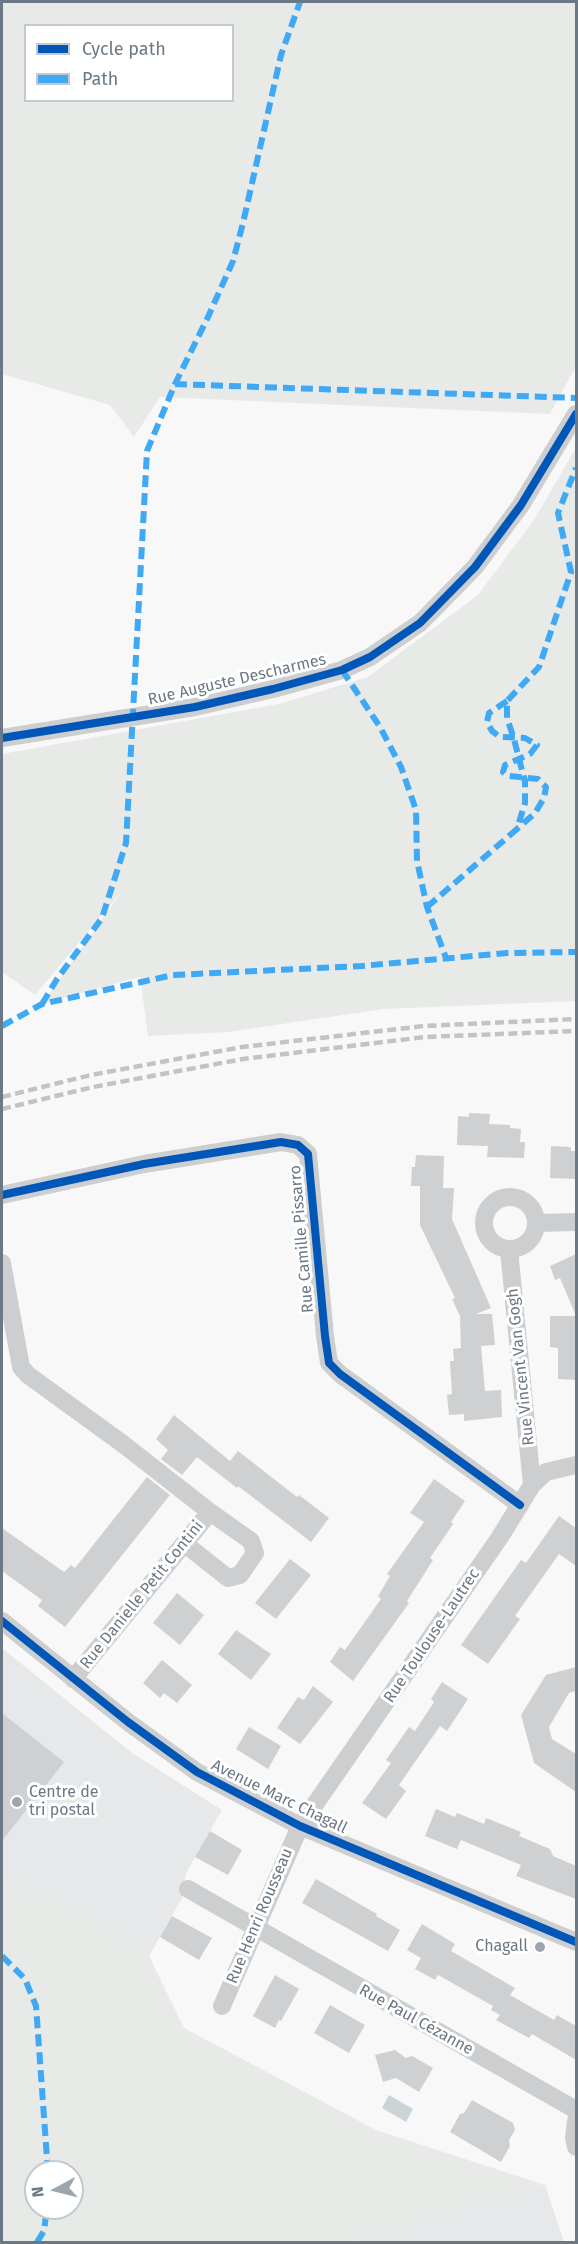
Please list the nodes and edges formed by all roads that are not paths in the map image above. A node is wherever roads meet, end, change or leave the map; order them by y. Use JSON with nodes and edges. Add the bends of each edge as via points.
{"nodes":[{"id":1,"x":576,"y":414,"type":"edge"},
{"id":2,"x":2,"y":738,"type":"edge"},
{"id":3,"x":2,"y":1195,"type":"edge"},
{"id":4,"x":576,"y":1222,"type":"edge"},
{"id":5,"x":536,"y":1223,"type":"junction"},
{"id":6,"x":509,"y":1250,"type":"junction"},
{"id":7,"x":2,"y":1263,"type":"edge"},
{"id":8,"x":576,"y":1465,"type":"edge"},
{"id":9,"x":532,"y":1485,"type":"junction"},
{"id":10,"x":520,"y":1505,"type":"junction"},
{"id":11,"x":210,"y":1512,"type":"junction"},
{"id":12,"x":185,"y":1544,"type":"junction"},
{"id":13,"x":2,"y":1621,"type":"edge"},
{"id":14,"x":73,"y":1679,"type":"junction"},
{"id":15,"x":300,"y":1826,"type":"junction"},
{"id":16,"x":188,"y":1889,"type":"dead end"},
{"id":17,"x":255,"y":1929,"type":"junction"},
{"id":18,"x":576,"y":1942,"type":"edge"},
{"id":19,"x":222,"y":2006,"type":"dead end"},
{"id":20,"x":576,"y":2110,"type":"edge"},
{"id":21,"x":576,"y":2121,"type":"edge"},
{"id":22,"x":576,"y":2146,"type":"edge"}],
"edges":[{"from":1,"to":2,"type":"street","name":"Rue Auguste Descharmes","via":[[521,505],[475,567],[420,622],[370,657],[331,673],[195,707]]},
{"from":3,"to":10,"type":"street","name":"Rue Camille Pissarro","via":[[144,1164],[281,1142],[298,1145],[308,1154],[329,1362],[340,1374]]},
{"from":4,"to":5,"type":"street"},
{"from":5,"to":6,"type":"street","via":[[531,1239]]},
{"from":5,"to":6,"type":"street","via":[[531,1207],[516,1198],[507,1197],[492,1205],[484,1220],[488,1237]]},
{"from":6,"to":9,"type":"street","name":"Rue Vincent Van Gogh"},
{"from":7,"to":11,"type":"street","name":"Rue Danielle Petit Contini","via":[[21,1367],[28,1376]]},
{"from":8,"to":9,"type":"street","name":"Rue Toulouse-Lautrec","via":[[546,1472]]},
{"from":9,"to":10,"type":"street","name":"Rue Toulouse-Lautrec"},
{"from":10,"to":15,"type":"street","name":"Rue Toulouse-Lautrec"},
{"from":11,"to":12,"type":"street","name":"Rue Danielle Petit Contini"},
{"from":11,"to":12,"type":"street","via":[[250,1541],[255,1553],[240,1575],[228,1578]]},
{"from":12,"to":14,"type":"street","name":"Rue Danielle Petit Contini"},
{"from":13,"to":14,"type":"street","name":"Avenue Marc Chagall"},
{"from":14,"to":15,"type":"street","name":"Avenue Marc Chagall","via":[[197,1772]]},
{"from":15,"to":17,"type":"street","name":"Rue Henri Rousseau"},
{"from":15,"to":18,"type":"street","name":"Avenue Marc Chagall"},
{"from":16,"to":17,"type":"street","name":"Rue Paul Cézanne"},
{"from":17,"to":19,"type":"street","name":"Rue Henri Rousseau"},
{"from":17,"to":20,"type":"street","name":"Rue Paul Cézanne"},
{"from":21,"to":22,"type":"street"}]}
